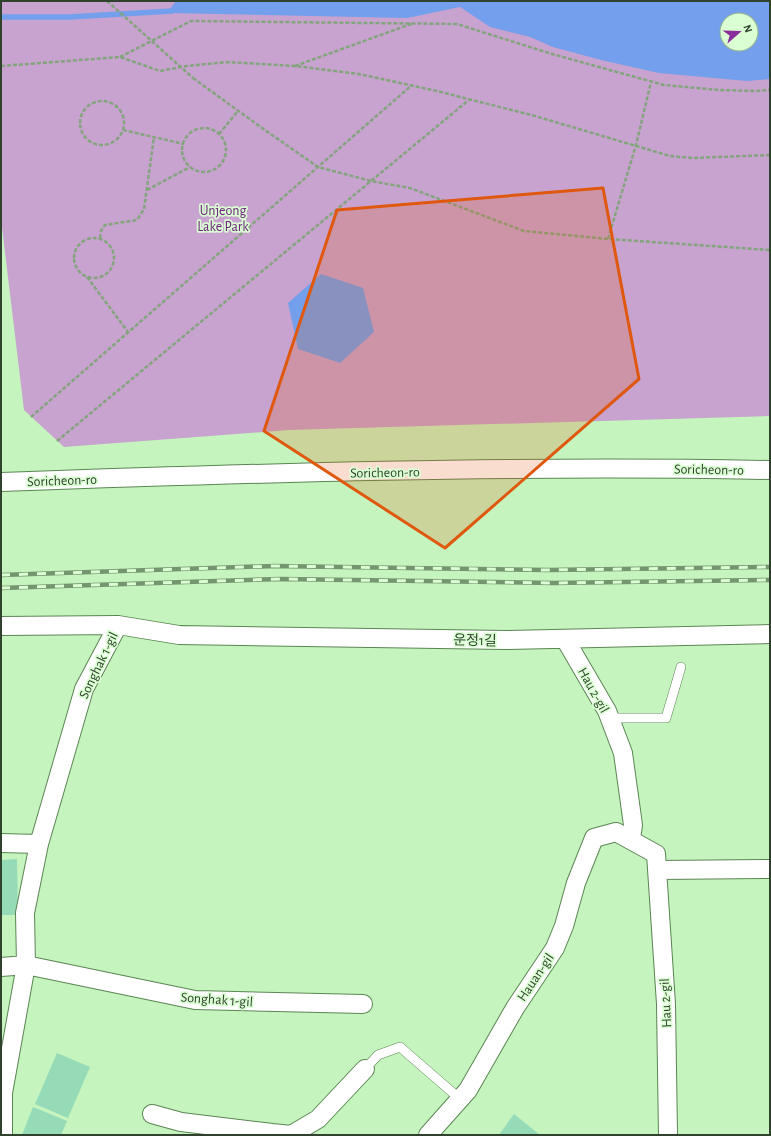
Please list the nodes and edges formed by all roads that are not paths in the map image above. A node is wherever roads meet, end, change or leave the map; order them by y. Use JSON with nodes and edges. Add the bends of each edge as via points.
{"nodes":[{"id":1,"x":770,"y":470,"type":"edge"},
{"id":2,"x":1,"y":482,"type":"edge"},
{"id":3,"x":1,"y":626,"type":"edge"},
{"id":4,"x":118,"y":626,"type":"junction"},
{"id":5,"x":770,"y":634,"type":"edge"},
{"id":6,"x":179,"y":635,"type":"joint"},
{"id":7,"x":565,"y":639,"type":"junction"},
{"id":8,"x":682,"y":667,"type":"dead end"},
{"id":9,"x":610,"y":718,"type":"junction"},
{"id":10,"x":631,"y":839,"type":"junction"},
{"id":11,"x":1,"y":843,"type":"edge"},
{"id":12,"x":39,"y":844,"type":"junction"},
{"id":13,"x":770,"y":869,"type":"edge"},
{"id":14,"x":657,"y":870,"type":"junction"},
{"id":15,"x":26,"y":965,"type":"junction"},
{"id":16,"x":1,"y":967,"type":"edge"},
{"id":17,"x":364,"y":1004,"type":"dead end"},
{"id":18,"x":365,"y":1069,"type":"joint"},
{"id":19,"x":2,"y":1093,"type":"edge"},
{"id":20,"x":460,"y":1099,"type":"junction"},
{"id":21,"x":152,"y":1114,"type":"dead end"},
{"id":22,"x":272,"y":1134,"type":"edge"},
{"id":23,"x":3,"y":1135,"type":"edge"},
{"id":24,"x":428,"y":1135,"type":"edge"},
{"id":25,"x":668,"y":1135,"type":"edge"}],
"edges":[{"from":1,"to":2,"type":"street","name":"Soricheon-ro","via":[[636,467],[205,475]]},
{"from":3,"to":4,"type":"street","name":"Songhak 1-gil"},
{"from":4,"to":6,"type":"street","name":"Songhak 1-gil"},
{"from":4,"to":12,"type":"street","name":"Songhak 1-gil","via":[[84,689]]},
{"from":5,"to":7,"type":"street","name":"운정1길"},
{"from":6,"to":7,"type":"street","name":"운정1길"},
{"from":7,"to":9,"type":"street","name":"Hau 2-gil"},
{"from":8,"to":9,"type":"lane","via":[[666,718]]},
{"from":9,"to":10,"type":"street","name":"Hau 2-gil","via":[[623,753],[633,825]]},
{"from":10,"to":14,"type":"street","name":"Hau 2-gil","via":[[656,854]]},
{"from":10,"to":20,"type":"street","name":"Hauan-gil","via":[[616,832],[594,838],[555,948]]},
{"from":11,"to":12,"type":"street"},
{"from":12,"to":15,"type":"street","name":"Songhak 1-gil","via":[[25,913]]},
{"from":13,"to":14,"type":"street"},
{"from":14,"to":25,"type":"street","name":"Hau 2-gil","via":[[666,1004]]},
{"from":15,"to":16,"type":"street","name":"Songhak 1-gil"},
{"from":15,"to":17,"type":"street","name":"Songhak 1-gil","via":[[195,1000]]},
{"from":15,"to":19,"type":"street","name":"Songhak 1-gil"},
{"from":18,"to":20,"type":"lane","via":[[378,1055],[400,1047]]},
{"from":18,"to":22,"type":"street","via":[[318,1119],[291,1135]]},
{"from":19,"to":23,"type":"street","name":"Songhak 1-gil"},
{"from":20,"to":24,"type":"street","name":"Hauan-gil"},
{"from":21,"to":22,"type":"street","via":[[181,1122]]}]}
